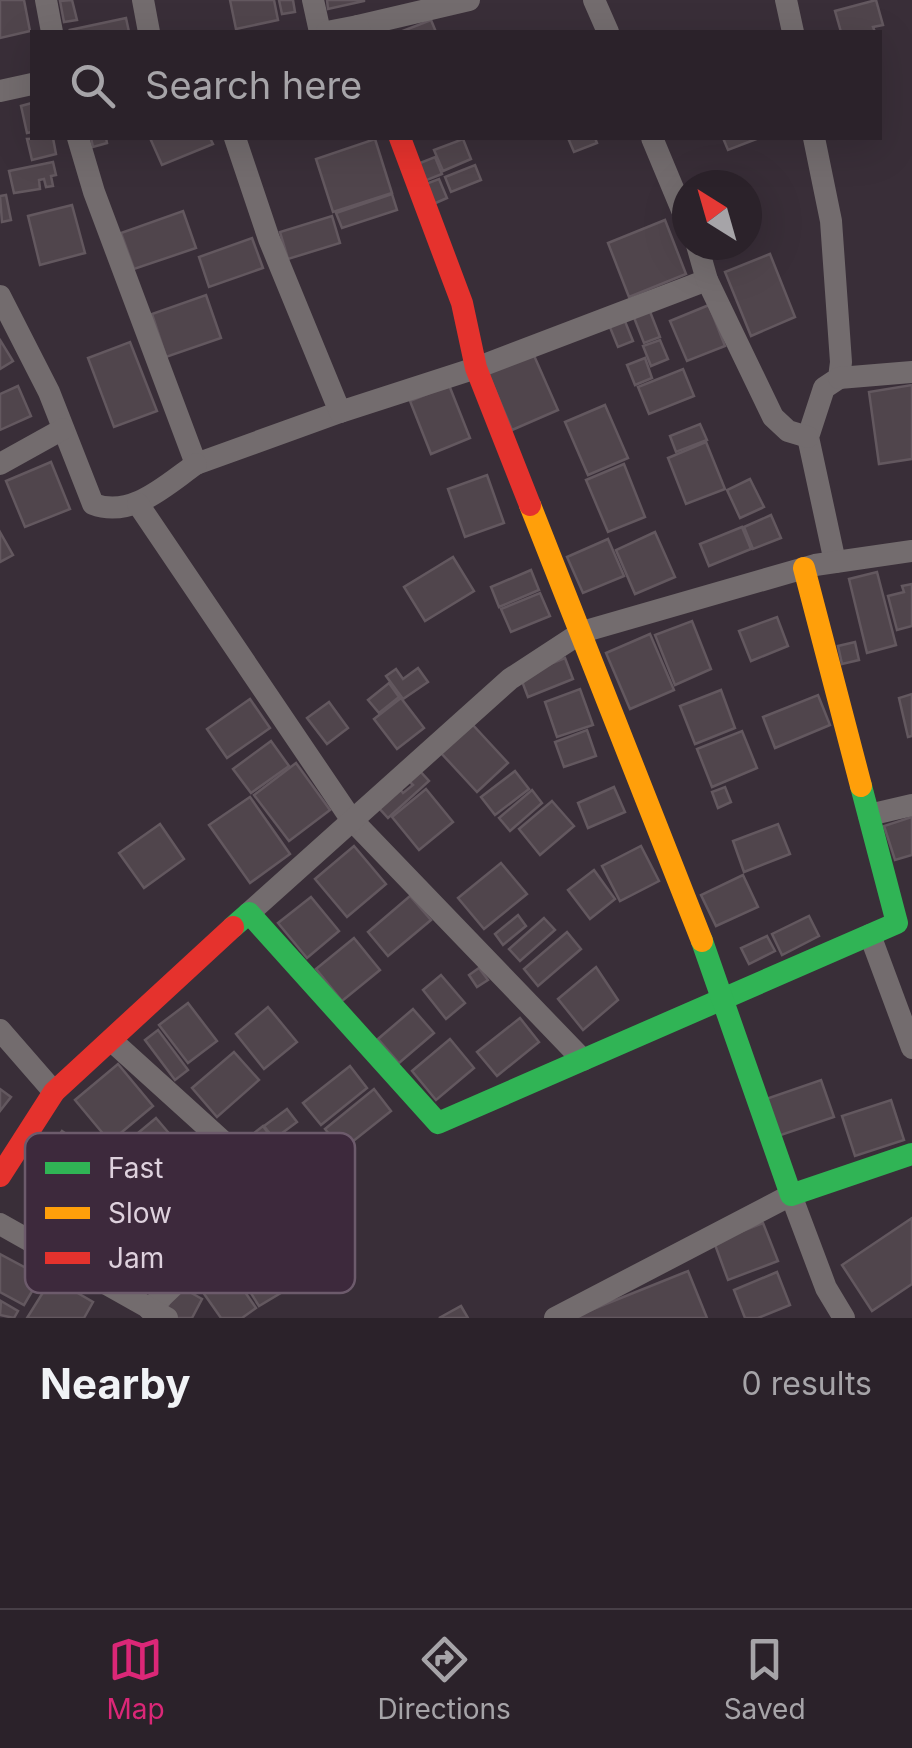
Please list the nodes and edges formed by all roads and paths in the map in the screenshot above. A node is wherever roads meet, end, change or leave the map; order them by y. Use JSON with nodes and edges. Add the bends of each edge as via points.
{"nodes":[{"id":1,"x":46,"y":0,"type":"edge"},
{"id":2,"x":143,"y":0,"type":"edge"},
{"id":3,"x":313,"y":0,"type":"edge"},
{"id":4,"x":469,"y":0,"type":"edge"},
{"id":5,"x":594,"y":0,"type":"edge"},
{"id":6,"x":786,"y":0,"type":"edge"},
{"id":7,"x":359,"y":29,"type":"edge"},
{"id":8,"x":52,"y":30,"type":"edge"},
{"id":9,"x":148,"y":30,"type":"edge"},
{"id":10,"x":323,"y":30,"type":"edge"},
{"id":11,"x":607,"y":30,"type":"edge"},
{"id":12,"x":793,"y":30,"type":"edge"},
{"id":13,"x":30,"y":84,"type":"edge"},
{"id":14,"x":0,"y":91,"type":"edge"},
{"id":15,"x":79,"y":140,"type":"edge"},
{"id":16,"x":236,"y":140,"type":"edge"},
{"id":17,"x":401,"y":140,"type":"edge"},
{"id":18,"x":653,"y":140,"type":"edge"},
{"id":19,"x":814,"y":140,"type":"edge"},
{"id":20,"x":672,"y":186,"type":"edge"},
{"id":21,"x":701,"y":260,"type":"edge"},
{"id":22,"x":708,"y":280,"type":"junction"},
{"id":23,"x":0,"y":296,"type":"edge"},
{"id":24,"x":476,"y":368,"type":"junction"},
{"id":25,"x":912,"y":372,"type":"edge"},
{"id":26,"x":839,"y":378,"type":"junction"},
{"id":27,"x":340,"y":412,"type":"junction"},
{"id":28,"x":63,"y":429,"type":"junction"},
{"id":29,"x":798,"y":434,"type":"junction"},
{"id":30,"x":0,"y":464,"type":"edge"},
{"id":31,"x":196,"y":464,"type":"junction"},
{"id":32,"x":138,"y":504,"type":"junction"},
{"id":33,"x":912,"y":551,"type":"edge"},
{"id":34,"x":820,"y":564,"type":"junction"},
{"id":35,"x":582,"y":632,"type":"junction"},
{"id":36,"x":912,"y":805,"type":"edge"},
{"id":37,"x":868,"y":815,"type":"junction"},
{"id":38,"x":351,"y":819,"type":"junction"},
{"id":39,"x":248,"y":913,"type":"junction"},
{"id":40,"x":870,"y":934,"type":"junction"},
{"id":41,"x":724,"y":996,"type":"junction"},
{"id":42,"x":0,"y":1030,"type":"edge"},
{"id":43,"x":112,"y":1041,"type":"junction"},
{"id":44,"x":912,"y":1048,"type":"edge"},
{"id":45,"x":583,"y":1060,"type":"junction"},
{"id":46,"x":54,"y":1092,"type":"junction"},
{"id":47,"x":28,"y":1133,"type":"edge"},
{"id":48,"x":214,"y":1133,"type":"edge"},
{"id":49,"x":25,"y":1137,"type":"edge"},
{"id":50,"x":912,"y":1154,"type":"edge"},
{"id":51,"x":0,"y":1176,"type":"edge"},
{"id":52,"x":790,"y":1195,"type":"junction"},
{"id":53,"x":0,"y":1224,"type":"edge"},
{"id":54,"x":25,"y":1238,"type":"edge"},
{"id":55,"x":122,"y":1293,"type":"edge"},
{"id":56,"x":158,"y":1313,"type":"edge"},
{"id":57,"x":555,"y":1318,"type":"edge"},
{"id":58,"x":844,"y":1318,"type":"edge"}],
"edges":[{"from":1,"to":8,"type":"street"},
{"from":2,"to":9,"type":"street"},
{"from":3,"to":10,"type":"street"},
{"from":4,"to":7,"type":"street"},
{"from":5,"to":11,"type":"street"},
{"from":6,"to":12,"type":"street"},
{"from":13,"to":14,"type":"street"},
{"from":15,"to":31,"type":"street"},
{"from":16,"to":27,"type":"street"},
{"from":17,"to":24,"type":"street","via":[[462,303]]},
{"from":18,"to":20,"type":"street"},
{"from":19,"to":26,"type":"street","via":[[831,220]]},
{"from":21,"to":22,"type":"street"},
{"from":22,"to":24,"type":"street"},
{"from":22,"to":29,"type":"street","via":[[773,416]]},
{"from":23,"to":28,"type":"street"},
{"from":24,"to":27,"type":"street"},
{"from":24,"to":35,"type":"street"},
{"from":25,"to":26,"type":"street"},
{"from":26,"to":29,"type":"street","via":[[824,388]]},
{"from":27,"to":31,"type":"street"},
{"from":28,"to":30,"type":"street"},
{"from":28,"to":32,"type":"street","via":[[93,504]]},
{"from":29,"to":34,"type":"street"},
{"from":31,"to":32,"type":"street"},
{"from":32,"to":38,"type":"street"},
{"from":33,"to":34,"type":"street"},
{"from":34,"to":35,"type":"street"},
{"from":34,"to":37,"type":"street"},
{"from":35,"to":38,"type":"street","via":[[510,679]]},
{"from":35,"to":41,"type":"street"},
{"from":36,"to":37,"type":"street"},
{"from":37,"to":40,"type":"street","via":[[897,923]]},
{"from":38,"to":39,"type":"street"},
{"from":38,"to":45,"type":"street"},
{"from":39,"to":43,"type":"street"},
{"from":39,"to":45,"type":"street","via":[[438,1123]]},
{"from":40,"to":41,"type":"street"},
{"from":40,"to":44,"type":"street"},
{"from":41,"to":45,"type":"street"},
{"from":41,"to":52,"type":"street"},
{"from":42,"to":46,"type":"street"},
{"from":43,"to":46,"type":"street"},
{"from":43,"to":48,"type":"street"},
{"from":46,"to":47,"type":"street"},
{"from":49,"to":51,"type":"street"},
{"from":50,"to":52,"type":"street"},
{"from":52,"to":57,"type":"street"},
{"from":52,"to":58,"type":"street"},
{"from":53,"to":54,"type":"street"},
{"from":55,"to":56,"type":"street"}]}
